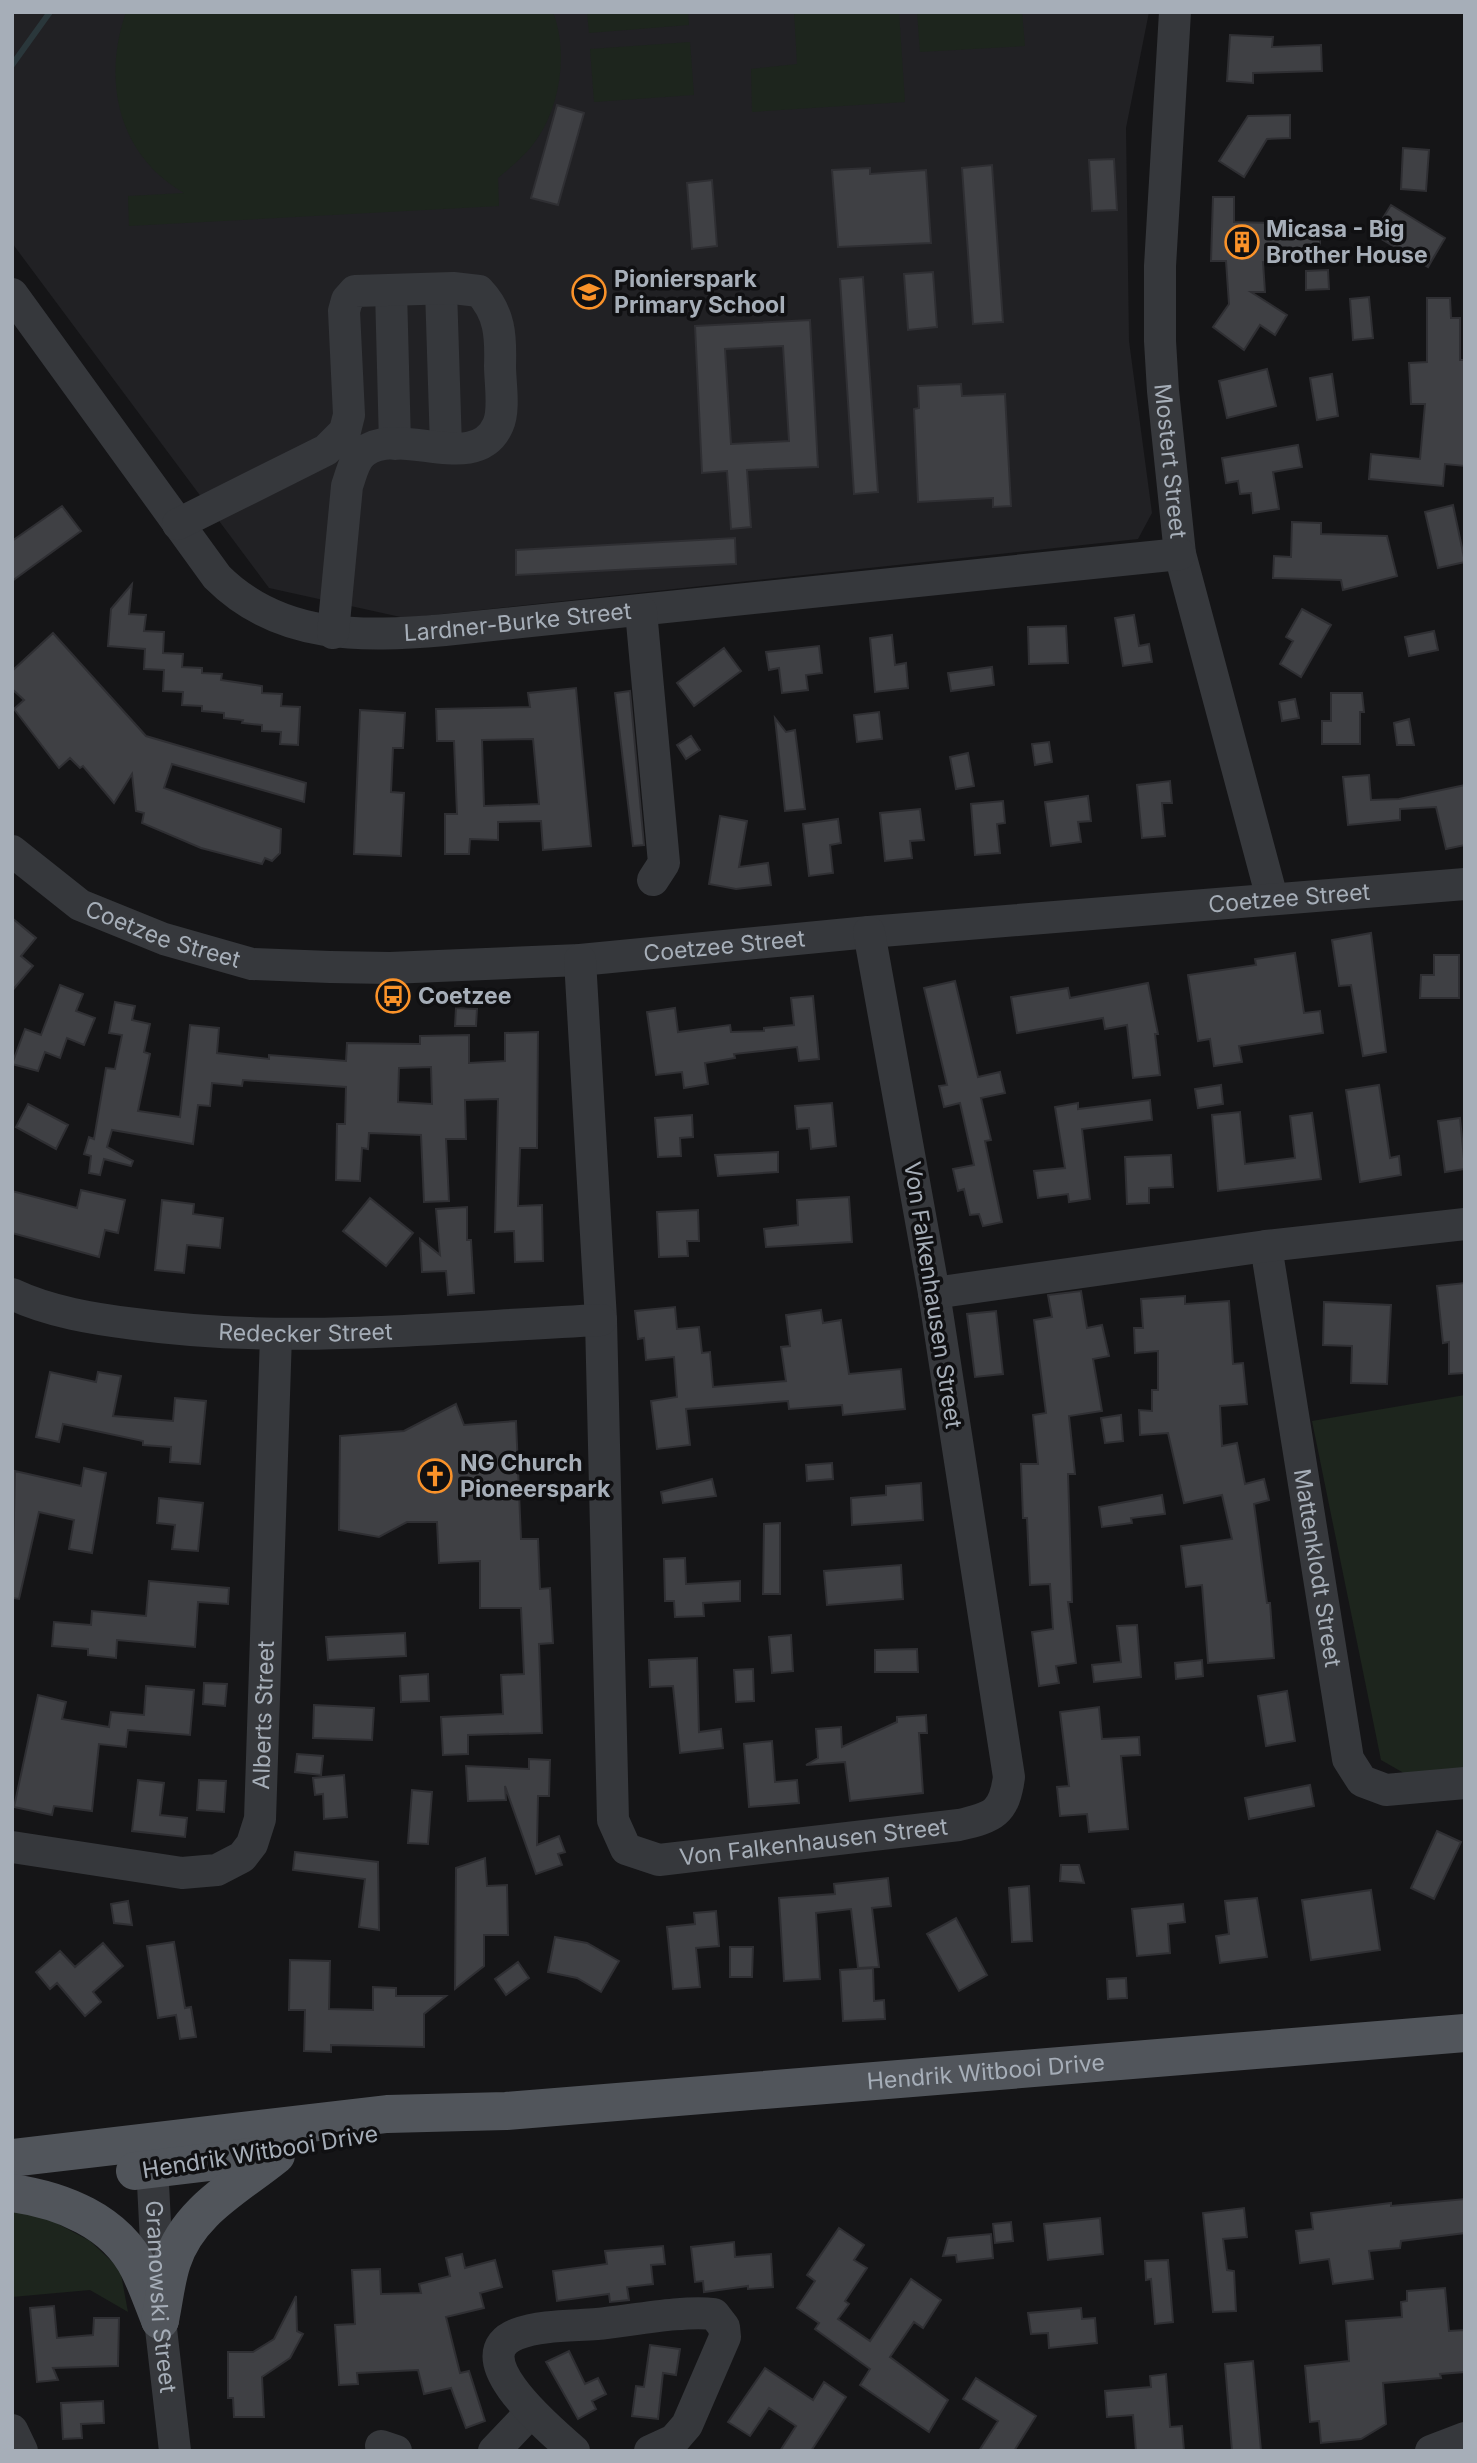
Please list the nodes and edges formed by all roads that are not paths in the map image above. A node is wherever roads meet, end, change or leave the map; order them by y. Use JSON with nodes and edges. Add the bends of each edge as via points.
{"nodes":[{"id":1,"x":1175,"y":12,"type":"edge"},
{"id":2,"x":441,"y":289,"type":"junction"},
{"id":3,"x":391,"y":290,"type":"junction"},
{"id":4,"x":12,"y":294,"type":"edge"},
{"id":5,"x":395,"y":444,"type":"junction"},
{"id":6,"x":446,"y":447,"type":"junction"},
{"id":7,"x":178,"y":524,"type":"junction"},
{"id":8,"x":1180,"y":554,"type":"junction"},
{"id":9,"x":641,"y":611,"type":"junction"},
{"id":10,"x":333,"y":633,"type":"junction"},
{"id":11,"x":12,"y":851,"type":"edge"},
{"id":12,"x":653,"y":880,"type":"dead end"},
{"id":13,"x":1465,"y":884,"type":"edge"},
{"id":14,"x":1272,"y":898,"type":"junction"},
{"id":15,"x":869,"y":932,"type":"junction"},
{"id":16,"x":580,"y":960,"type":"junction"},
{"id":17,"x":1465,"y":1224,"type":"edge"},
{"id":18,"x":1266,"y":1246,"type":"junction"},
{"id":19,"x":934,"y":1293,"type":"junction"},
{"id":20,"x":15,"y":1302,"type":"edge"},
{"id":21,"x":601,"y":1320,"type":"junction"},
{"id":22,"x":276,"y":1335,"type":"junction"},
{"id":23,"x":1465,"y":1783,"type":"edge"},
{"id":24,"x":12,"y":1847,"type":"edge"},
{"id":25,"x":1465,"y":2033,"type":"edge"},
{"id":26,"x":506,"y":2111,"type":"junction"},
{"id":27,"x":278,"y":2153,"type":"junction"},
{"id":28,"x":152,"y":2157,"type":"junction"},
{"id":29,"x":12,"y":2158,"type":"edge"},
{"id":30,"x":12,"y":2185,"type":"edge"},
{"id":31,"x":12,"y":2193,"type":"edge"},
{"id":32,"x":160,"y":2320,"type":"junction"},
{"id":33,"x":531,"y":2412,"type":"junction"},
{"id":34,"x":12,"y":2430,"type":"edge"},
{"id":35,"x":1465,"y":2438,"type":"edge"},
{"id":36,"x":1434,"y":2450,"type":"edge"},
{"id":37,"x":22,"y":2451,"type":"edge"},
{"id":38,"x":175,"y":2451,"type":"edge"},
{"id":39,"x":494,"y":2451,"type":"edge"},
{"id":40,"x":574,"y":2451,"type":"edge"},
{"id":41,"x":650,"y":2451,"type":"edge"}],
"edges":[{"from":1,"to":8,"type":"street","name":"Mostert Street","via":[[1160,328]]},
{"from":2,"to":3,"type":"street"},
{"from":2,"to":6,"type":"street"},
{"from":2,"to":6,"type":"street","via":[[479,291],[493,306],[501,334],[499,423],[489,438],[470,448]]},
{"from":3,"to":5,"type":"street"},
{"from":3,"to":7,"type":"street","via":[[355,291],[347,300],[349,415],[345,431],[326,450]]},
{"from":4,"to":7,"type":"street","name":"Lardner-Burke Street"},
{"from":5,"to":6,"type":"street"},
{"from":5,"to":10,"type":"street","via":[[364,452],[347,485]]},
{"from":7,"to":10,"type":"street","name":"Lardner-Burke Street","via":[[236,596],[286,620]]},
{"from":8,"to":9,"type":"street","name":"Lardner-Burke Street"},
{"from":8,"to":14,"type":"street","name":"Mostert Street"},
{"from":9,"to":10,"type":"street","name":"Lardner-Burke Street","via":[[384,635]]},
{"from":9,"to":12,"type":"street","via":[[664,863]]},
{"from":11,"to":16,"type":"street","name":"Coetzee Street","via":[[80,905],[164,939],[252,964],[390,968]]},
{"from":13,"to":14,"type":"street","name":"Coetzee Street"},
{"from":14,"to":15,"type":"street","name":"Coetzee Street"},
{"from":15,"to":16,"type":"street","name":"Coetzee Street"},
{"from":15,"to":19,"type":"street","name":"Von Falkenhausen Street"},
{"from":16,"to":21,"type":"street","name":"Von Falkenhausen Street"},
{"from":17,"to":18,"type":"street"},
{"from":18,"to":19,"type":"street"},
{"from":18,"to":23,"type":"street","name":"Mattenklodt Street","via":[[1348,1759],[1362,1781],[1386,1790]]},
{"from":19,"to":21,"type":"street","name":"Von Falkenhausen Street","via":[[1009,1777],[1005,1802],[988,1818],[959,1825],[659,1860],[626,1849],[614,1820]]},
{"from":20,"to":22,"type":"street","name":"Redecker Street","via":[[154,1327]]},
{"from":21,"to":22,"type":"street","name":"Redecker Street"},
{"from":22,"to":24,"type":"street","name":"Alberts Street","via":[[260,1819],[252,1844],[242,1857],[217,1870],[182,1873]]},
{"from":25,"to":26,"type":"main road","name":"Hendrik Witbooi Drive"},
{"from":26,"to":27,"type":"main road","name":"Hendrik Witbooi Drive"},
{"from":26,"to":28,"type":"main road","name":"Hendrik Witbooi Drive","via":[[387,2114]]},
{"from":27,"to":28,"type":"main road","name":"Hendrik Witbooi Drive"},
{"from":27,"to":32,"type":"main road","via":[[223,2193],[182,2237],[172,2261]]},
{"from":28,"to":29,"type":"main road","name":"Hendrik Witbooi Drive"},
{"from":28,"to":30,"type":"main road","name":"Hendrik Witbooi Drive"},
{"from":28,"to":32,"type":"street","name":"Gramowski Street"},
{"from":31,"to":32,"type":"main road","via":[[65,2204],[122,2243],[138,2267]]},
{"from":32,"to":38,"type":"street","name":"Gramowski Street"},
{"from":33,"to":39,"type":"street"},
{"from":33,"to":40,"type":"street"},
{"from":33,"to":41,"type":"street","via":[[499,2369],[502,2347],[515,2334],[714,2314],[725,2337],[687,2425],[674,2440]]},
{"from":34,"to":37,"type":"street"},
{"from":35,"to":36,"type":"street"}]}
